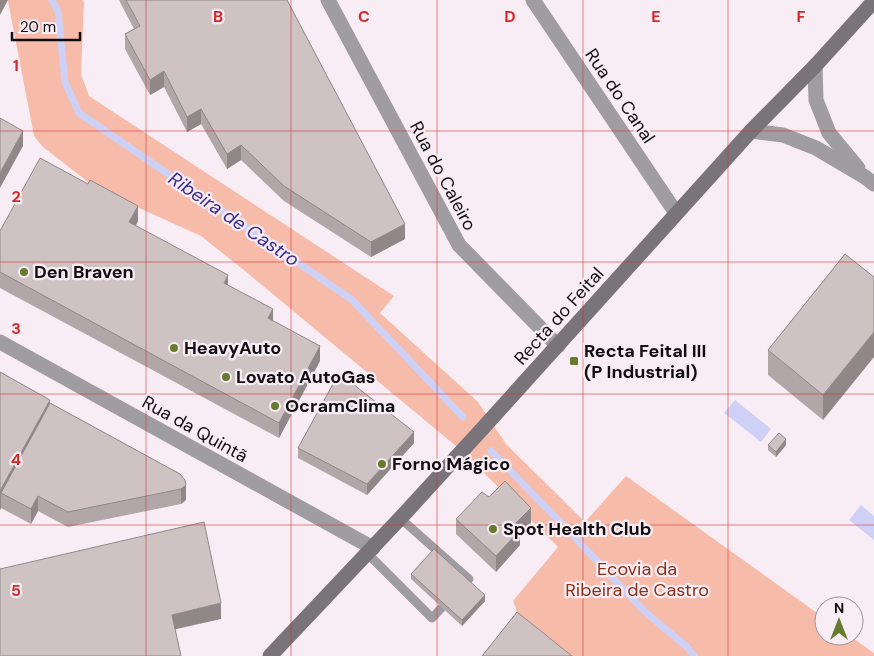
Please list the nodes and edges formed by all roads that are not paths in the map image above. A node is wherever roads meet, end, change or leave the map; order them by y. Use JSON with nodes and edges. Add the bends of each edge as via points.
{"nodes":[{"id":1,"x":328,"y":0,"type":"edge"},
{"id":2,"x":534,"y":0,"type":"edge"},
{"id":3,"x":874,"y":1,"type":"edge"},
{"id":4,"x":815,"y":66,"type":"junction"},
{"id":5,"x":751,"y":131,"type":"junction"},
{"id":6,"x":870,"y":180,"type":"edge"},
{"id":7,"x":676,"y":212,"type":"junction"},
{"id":8,"x":0,"y":342,"type":"edge"},
{"id":9,"x":558,"y":346,"type":"junction"},
{"id":10,"x":400,"y":518,"type":"junction"},
{"id":11,"x":370,"y":550,"type":"junction"},
{"id":12,"x":270,"y":656,"type":"edge"}],
"edges":[{"from":1,"to":9,"type":"street","name":"Rua do Caleiro","via":[[459,245]]},
{"from":2,"to":7,"type":"street","name":"Rua do Canal"},
{"from":3,"to":4,"type":"street","name":"Recta do Feital"},
{"from":4,"to":5,"type":"street","name":"Recta do Feital"},
{"from":4,"to":6,"type":"street","via":[[816,100],[829,133]]},
{"from":5,"to":6,"type":"street","via":[[783,135],[808,144]]},
{"from":5,"to":7,"type":"street","name":"Recta do Feital"},
{"from":7,"to":9,"type":"street","name":"Recta do Feital"},
{"from":8,"to":11,"type":"street","name":"Rua da Quintã"},
{"from":9,"to":10,"type":"street","name":"Recta do Feital"},
{"from":10,"to":11,"type":"street","name":"Recta do Feital"},
{"from":10,"to":11,"type":"lane","via":[[469,580],[432,618]]},
{"from":11,"to":12,"type":"street","name":"Recta do Feital"}]}
